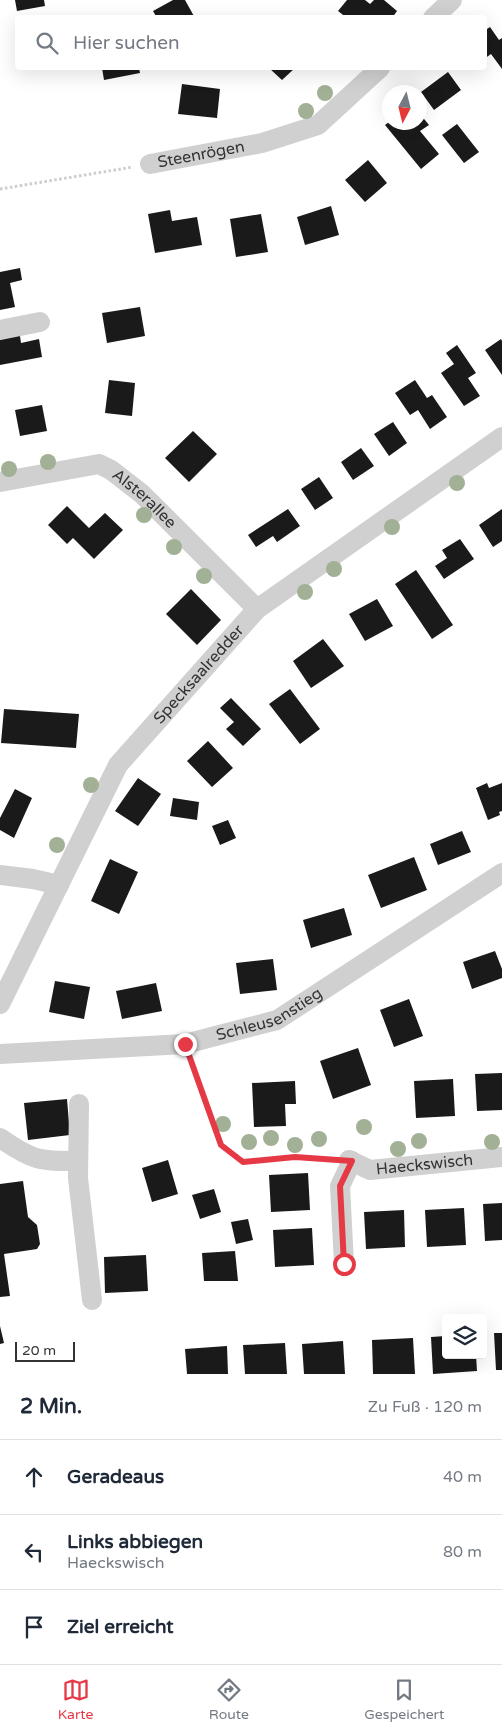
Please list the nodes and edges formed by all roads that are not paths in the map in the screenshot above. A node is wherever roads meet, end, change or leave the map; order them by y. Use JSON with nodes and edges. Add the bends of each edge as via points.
{"nodes":[{"id":1,"x":452,"y":0,"type":"edge"},
{"id":2,"x":436,"y":15,"type":"edge"},
{"id":3,"x":378,"y":70,"type":"edge"},
{"id":4,"x":150,"y":164,"type":"road end"},
{"id":5,"x":40,"y":322,"type":"dead end"},
{"id":6,"x":0,"y":330,"type":"edge"},
{"id":7,"x":502,"y":437,"type":"edge"},
{"id":8,"x":0,"y":482,"type":"edge"},
{"id":9,"x":257,"y":609,"type":"junction"},
{"id":10,"x":502,"y":873,"type":"edge"},
{"id":11,"x":0,"y":875,"type":"edge"},
{"id":12,"x":59,"y":885,"type":"junction"},
{"id":13,"x":0,"y":1004,"type":"edge"},
{"id":14,"x":0,"y":1054,"type":"edge"},
{"id":15,"x":79,"y":1104,"type":"dead end"},
{"id":16,"x":0,"y":1138,"type":"edge"},
{"id":17,"x":502,"y":1157,"type":"edge"},
{"id":18,"x":78,"y":1161,"type":"junction"},
{"id":19,"x":344,"y":1264,"type":"dead end"},
{"id":20,"x":92,"y":1300,"type":"dead end"}],
"edges":[{"from":1,"to":2,"type":"street"},
{"from":3,"to":4,"type":"street","name":"Steenrögen","via":[[318,125],[262,144]]},
{"from":5,"to":6,"type":"street"},
{"from":7,"to":9,"type":"street","name":"Specksaalredder"},
{"from":8,"to":9,"type":"street","name":"Alsterallee","via":[[99,464],[142,494]]},
{"from":9,"to":12,"type":"street","name":"Specksaalredder","via":[[118,765]]},
{"from":10,"to":14,"type":"street","name":"Schleusenstieg","via":[[277,1020],[185,1044]]},
{"from":11,"to":12,"type":"street"},
{"from":12,"to":13,"type":"street","name":"Specksaalredder"},
{"from":15,"to":18,"type":"street"},
{"from":16,"to":18,"type":"street","via":[[40,1161]]},
{"from":17,"to":19,"type":"street","name":"Haeckswisch","via":[[370,1170],[350,1160],[340,1186]]},
{"from":18,"to":20,"type":"street"}]}
